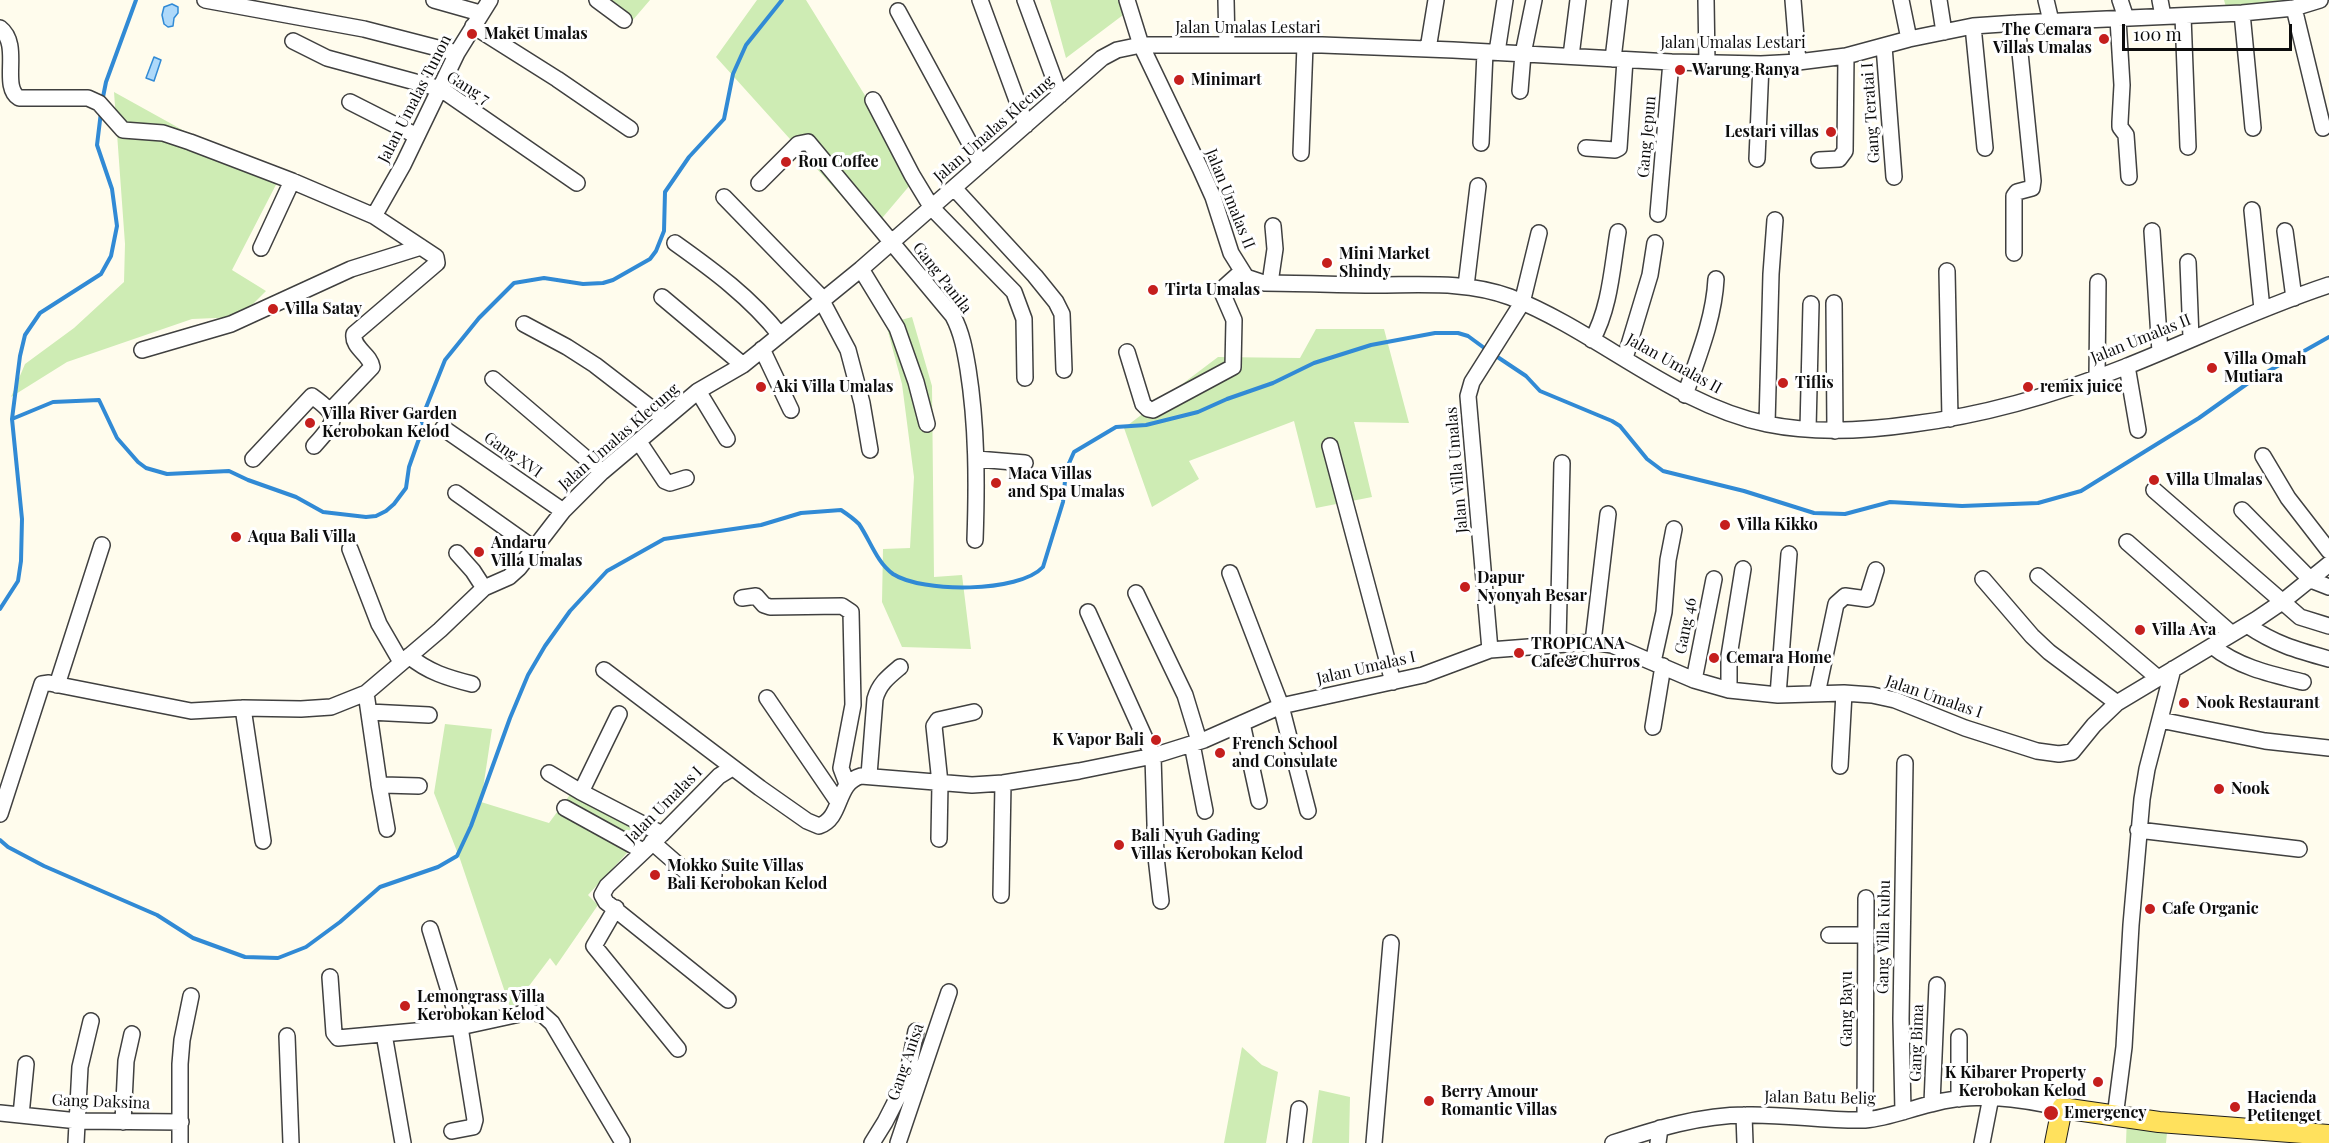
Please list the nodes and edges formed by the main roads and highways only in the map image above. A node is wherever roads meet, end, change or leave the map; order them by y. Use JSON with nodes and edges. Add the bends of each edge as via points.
{"nodes":[{"id":1,"x":2329,"y":1135,"type":"edge"},
{"id":2,"x":2243,"y":1136,"type":"edge"},
{"id":3,"x":2055,"y":1143,"type":"edge"}],
"edges":[{"from":1,"to":2,"type":"main road"},
{"from":2,"to":3,"type":"main road","via":[[2062,1108]]}]}
